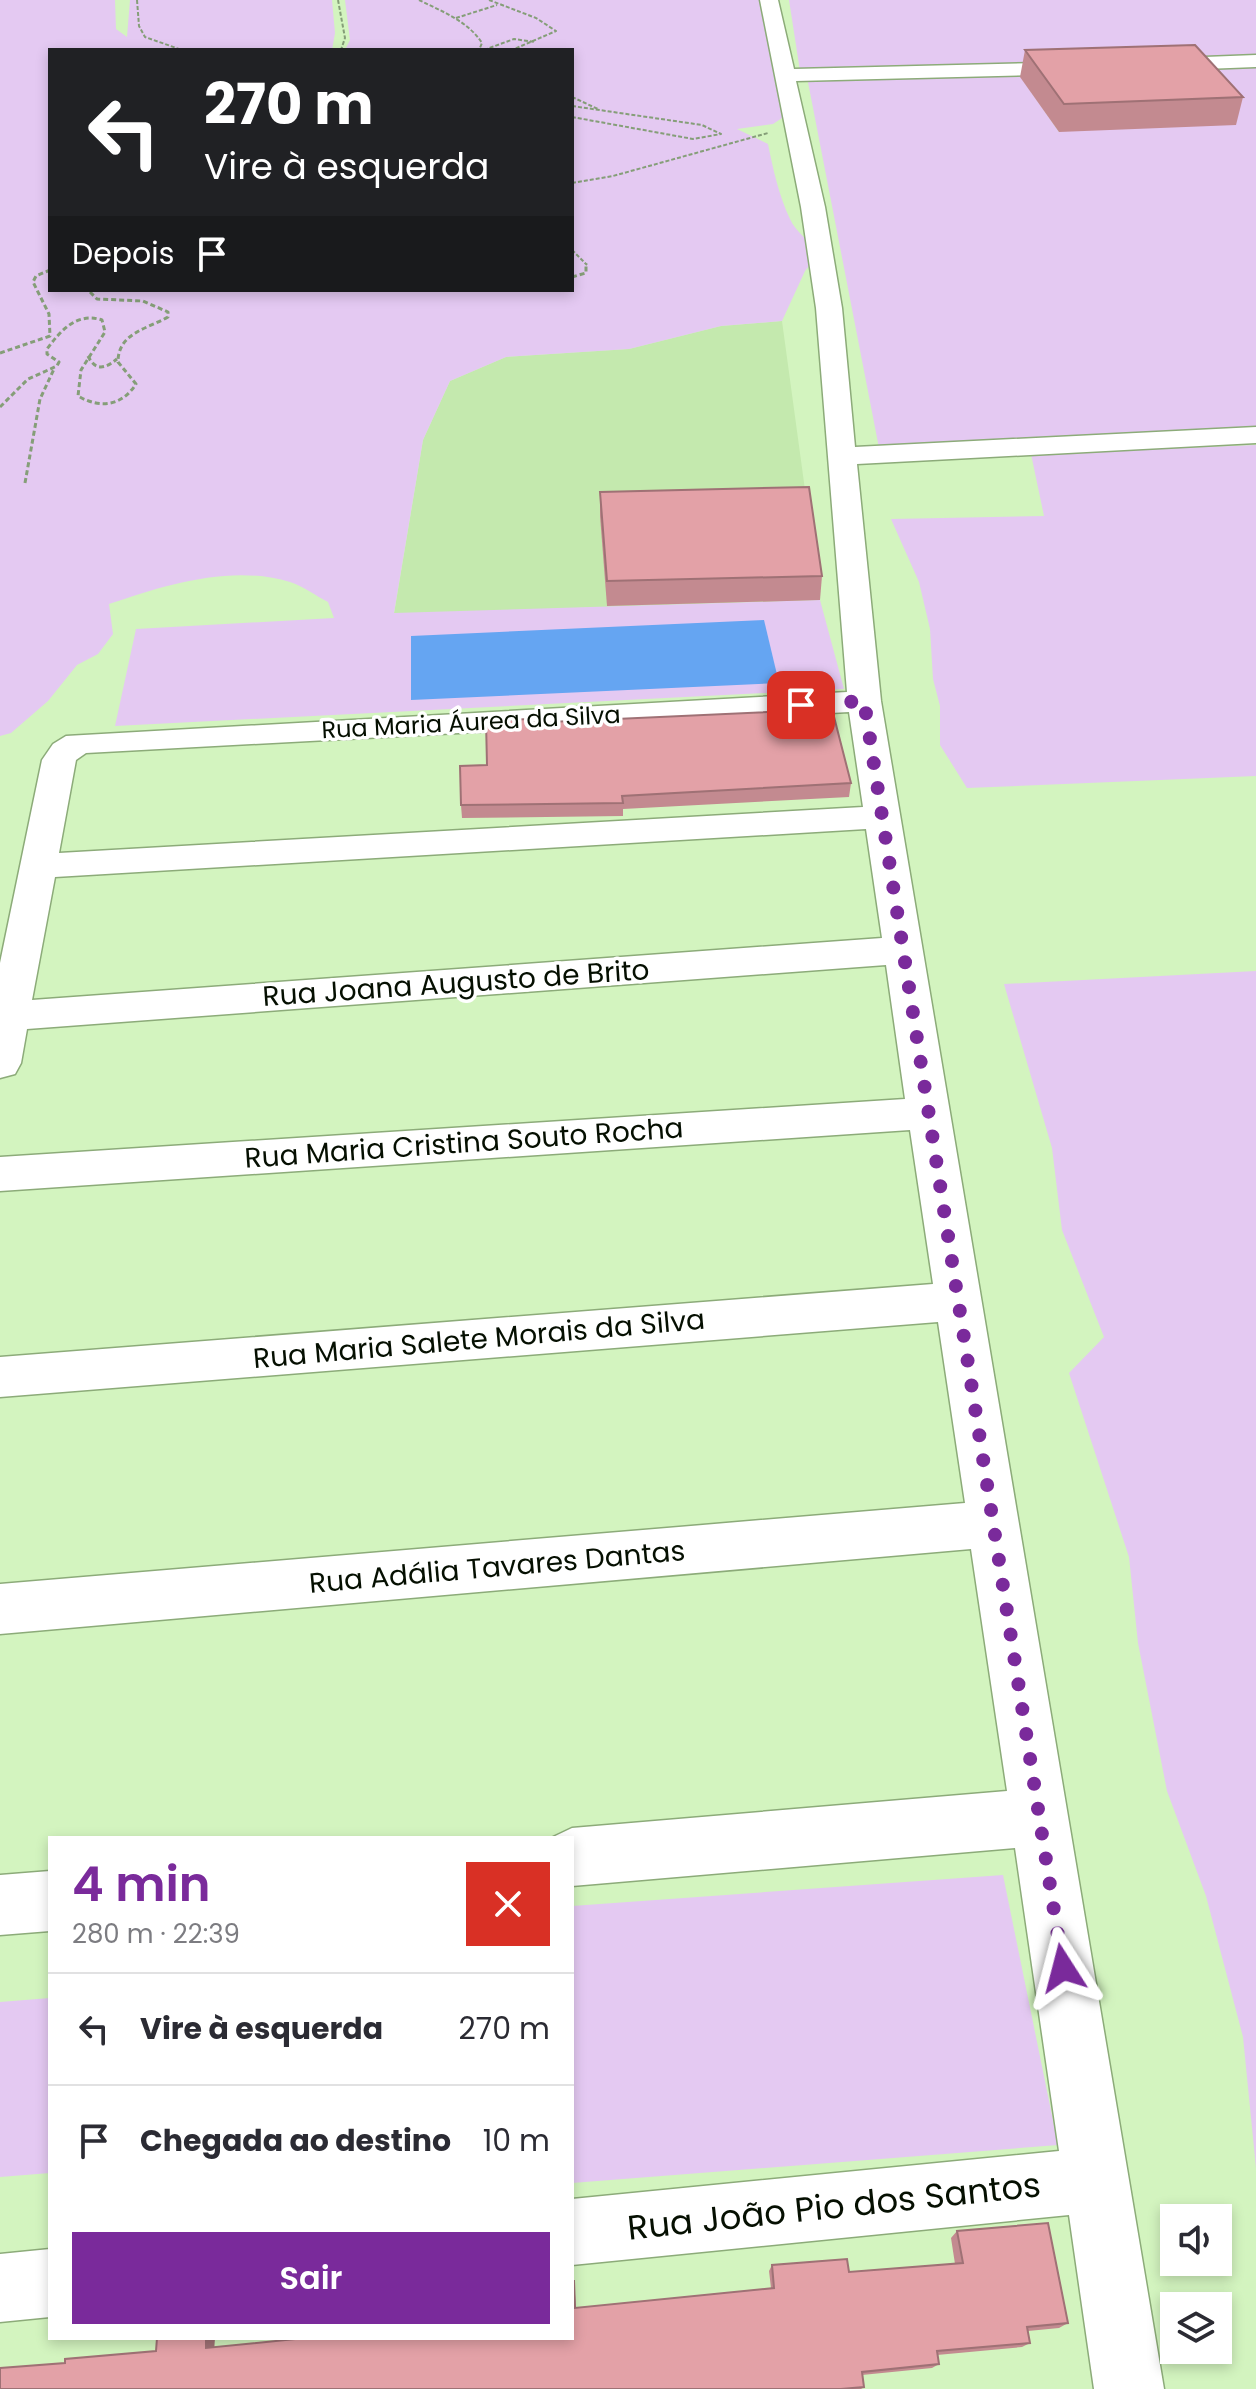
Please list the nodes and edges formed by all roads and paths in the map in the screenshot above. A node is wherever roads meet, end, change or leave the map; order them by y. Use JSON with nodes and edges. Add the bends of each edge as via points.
{"nodes":[{"id":1,"x":137,"y":0,"type":"edge"},
{"id":2,"x":338,"y":0,"type":"edge"},
{"id":3,"x":419,"y":0,"type":"edge"},
{"id":4,"x":489,"y":0,"type":"edge"},
{"id":5,"x":769,"y":0,"type":"edge"},
{"id":6,"x":499,"y":4,"type":"junction"},
{"id":7,"x":456,"y":18,"type":"junction"},
{"id":8,"x":535,"y":42,"type":"junction"},
{"id":9,"x":175,"y":48,"type":"edge"},
{"id":10,"x":342,"y":48,"type":"edge"},
{"id":11,"x":482,"y":48,"type":"edge"},
{"id":12,"x":488,"y":48,"type":"edge"},
{"id":13,"x":518,"y":48,"type":"edge"},
{"id":14,"x":1256,"y":61,"type":"edge"},
{"id":15,"x":1126,"y":66,"type":"edge"},
{"id":16,"x":1095,"y":67,"type":"edge"},
{"id":17,"x":783,"y":75,"type":"junction"},
{"id":18,"x":574,"y":98,"type":"edge"},
{"id":19,"x":574,"y":106,"type":"edge"},
{"id":20,"x":602,"y":112,"type":"junction"},
{"id":21,"x":574,"y":117,"type":"edge"},
{"id":22,"x":795,"y":127,"type":"junction"},
{"id":23,"x":574,"y":183,"type":"edge"},
{"id":24,"x":574,"y":252,"type":"edge"},
{"id":25,"x":48,"y":271,"type":"edge"},
{"id":26,"x":574,"y":276,"type":"edge"},
{"id":27,"x":90,"y":292,"type":"edge"},
{"id":28,"x":0,"y":353,"type":"edge"},
{"id":29,"x":88,"y":355,"type":"junction"},
{"id":30,"x":117,"y":358,"type":"junction"},
{"id":31,"x":54,"y":369,"type":"junction"},
{"id":32,"x":0,"y":407,"type":"edge"},
{"id":33,"x":1256,"y":435,"type":"edge"},
{"id":34,"x":840,"y":456,"type":"junction"},
{"id":35,"x":25,"y":483,"type":"dead end"},
{"id":36,"x":864,"y":701,"type":"junction"},
{"id":37,"x":882,"y":817,"type":"junction"},
{"id":38,"x":38,"y":866,"type":"junction"},
{"id":39,"x":903,"y":950,"type":"junction"},
{"id":40,"x":9,"y":1016,"type":"junction"},
{"id":41,"x":0,"y":1063,"type":"edge"},
{"id":42,"x":928,"y":1113,"type":"junction"},
{"id":43,"x":0,"y":1174,"type":"edge"},
{"id":44,"x":958,"y":1301,"type":"junction"},
{"id":45,"x":0,"y":1377,"type":"edge"},
{"id":46,"x":993,"y":1524,"type":"junction"},
{"id":47,"x":0,"y":1609,"type":"edge"},
{"id":48,"x":1039,"y":1817,"type":"junction"},
{"id":49,"x":574,"y":1857,"type":"edge"},
{"id":50,"x":48,"y":1901,"type":"edge"},
{"id":51,"x":0,"y":1905,"type":"edge"},
{"id":52,"x":1096,"y":2180,"type":"junction"},
{"id":53,"x":574,"y":2232,"type":"edge"},
{"id":54,"x":48,"y":2283,"type":"edge"},
{"id":55,"x":0,"y":2288,"type":"edge"},
{"id":56,"x":1129,"y":2389,"type":"edge"}],
"edges":[{"from":1,"to":9,"type":"path","via":[[139,33]]},
{"from":2,"to":10,"type":"path","via":[[345,38]]},
{"from":3,"to":7,"type":"path"},
{"from":4,"to":6,"type":"path"},
{"from":5,"to":17,"type":"street"},
{"from":6,"to":7,"type":"path"},
{"from":6,"to":8,"type":"path","via":[[551,23],[554,35]]},
{"from":7,"to":11,"type":"path","via":[[477,35]]},
{"from":8,"to":12,"type":"path","via":[[514,39]]},
{"from":8,"to":13,"type":"path"},
{"from":14,"to":15,"type":"street"},
{"from":16,"to":17,"type":"street"},
{"from":17,"to":22,"type":"street"},
{"from":18,"to":20,"type":"path"},
{"from":19,"to":20,"type":"path"},
{"from":20,"to":21,"type":"path","via":[[702,125],[721,134],[693,139]]},
{"from":22,"to":23,"type":"path"},
{"from":22,"to":34,"type":"street","via":[[829,308]]},
{"from":24,"to":26,"type":"path","via":[[587,264],[586,273]]},
{"from":25,"to":28,"type":"path","via":[[33,282],[50,312],[50,336]]},
{"from":27,"to":30,"type":"path","via":[[97,299],[144,300],[168,312],[158,324],[125,339]]},
{"from":29,"to":30,"type":"path","via":[[100,368]]},
{"from":29,"to":30,"type":"path","via":[[76,386],[78,396],[98,405],[126,398],[136,384]]},
{"from":29,"to":31,"type":"path","via":[[105,332],[102,320],[95,317],[75,321],[53,340],[46,351],[59,362]]},
{"from":31,"to":32,"type":"path","via":[[28,379]]},
{"from":31,"to":35,"type":"path","via":[[40,399]]},
{"from":33,"to":34,"type":"street"},
{"from":34,"to":36,"type":"street"},
{"from":36,"to":37,"type":"street"},
{"from":36,"to":38,"type":"street","name":"Rua Maria Áurea da Silva","via":[[78,743],[59,760]]},
{"from":37,"to":38,"type":"street"},
{"from":37,"to":39,"type":"street"},
{"from":38,"to":40,"type":"street"},
{"from":39,"to":40,"type":"street","name":"Rua Joana Augusto de Brito"},
{"from":39,"to":42,"type":"street"},
{"from":40,"to":41,"type":"street"},
{"from":42,"to":43,"type":"street","name":"Rua Maria Cristina Souto Rocha"},
{"from":42,"to":44,"type":"street"},
{"from":44,"to":45,"type":"street","name":"Rua Maria Salete Morais da Silva"},
{"from":44,"to":46,"type":"street"},
{"from":46,"to":47,"type":"street","name":"Rua Adália Tavares Dantas"},
{"from":46,"to":48,"type":"street"},
{"from":48,"to":49,"type":"street"},
{"from":48,"to":52,"type":"street"},
{"from":50,"to":51,"type":"street"},
{"from":52,"to":53,"type":"street","name":"Rua João Pio dos Santos"},
{"from":52,"to":56,"type":"street"},
{"from":54,"to":55,"type":"street"}]}
